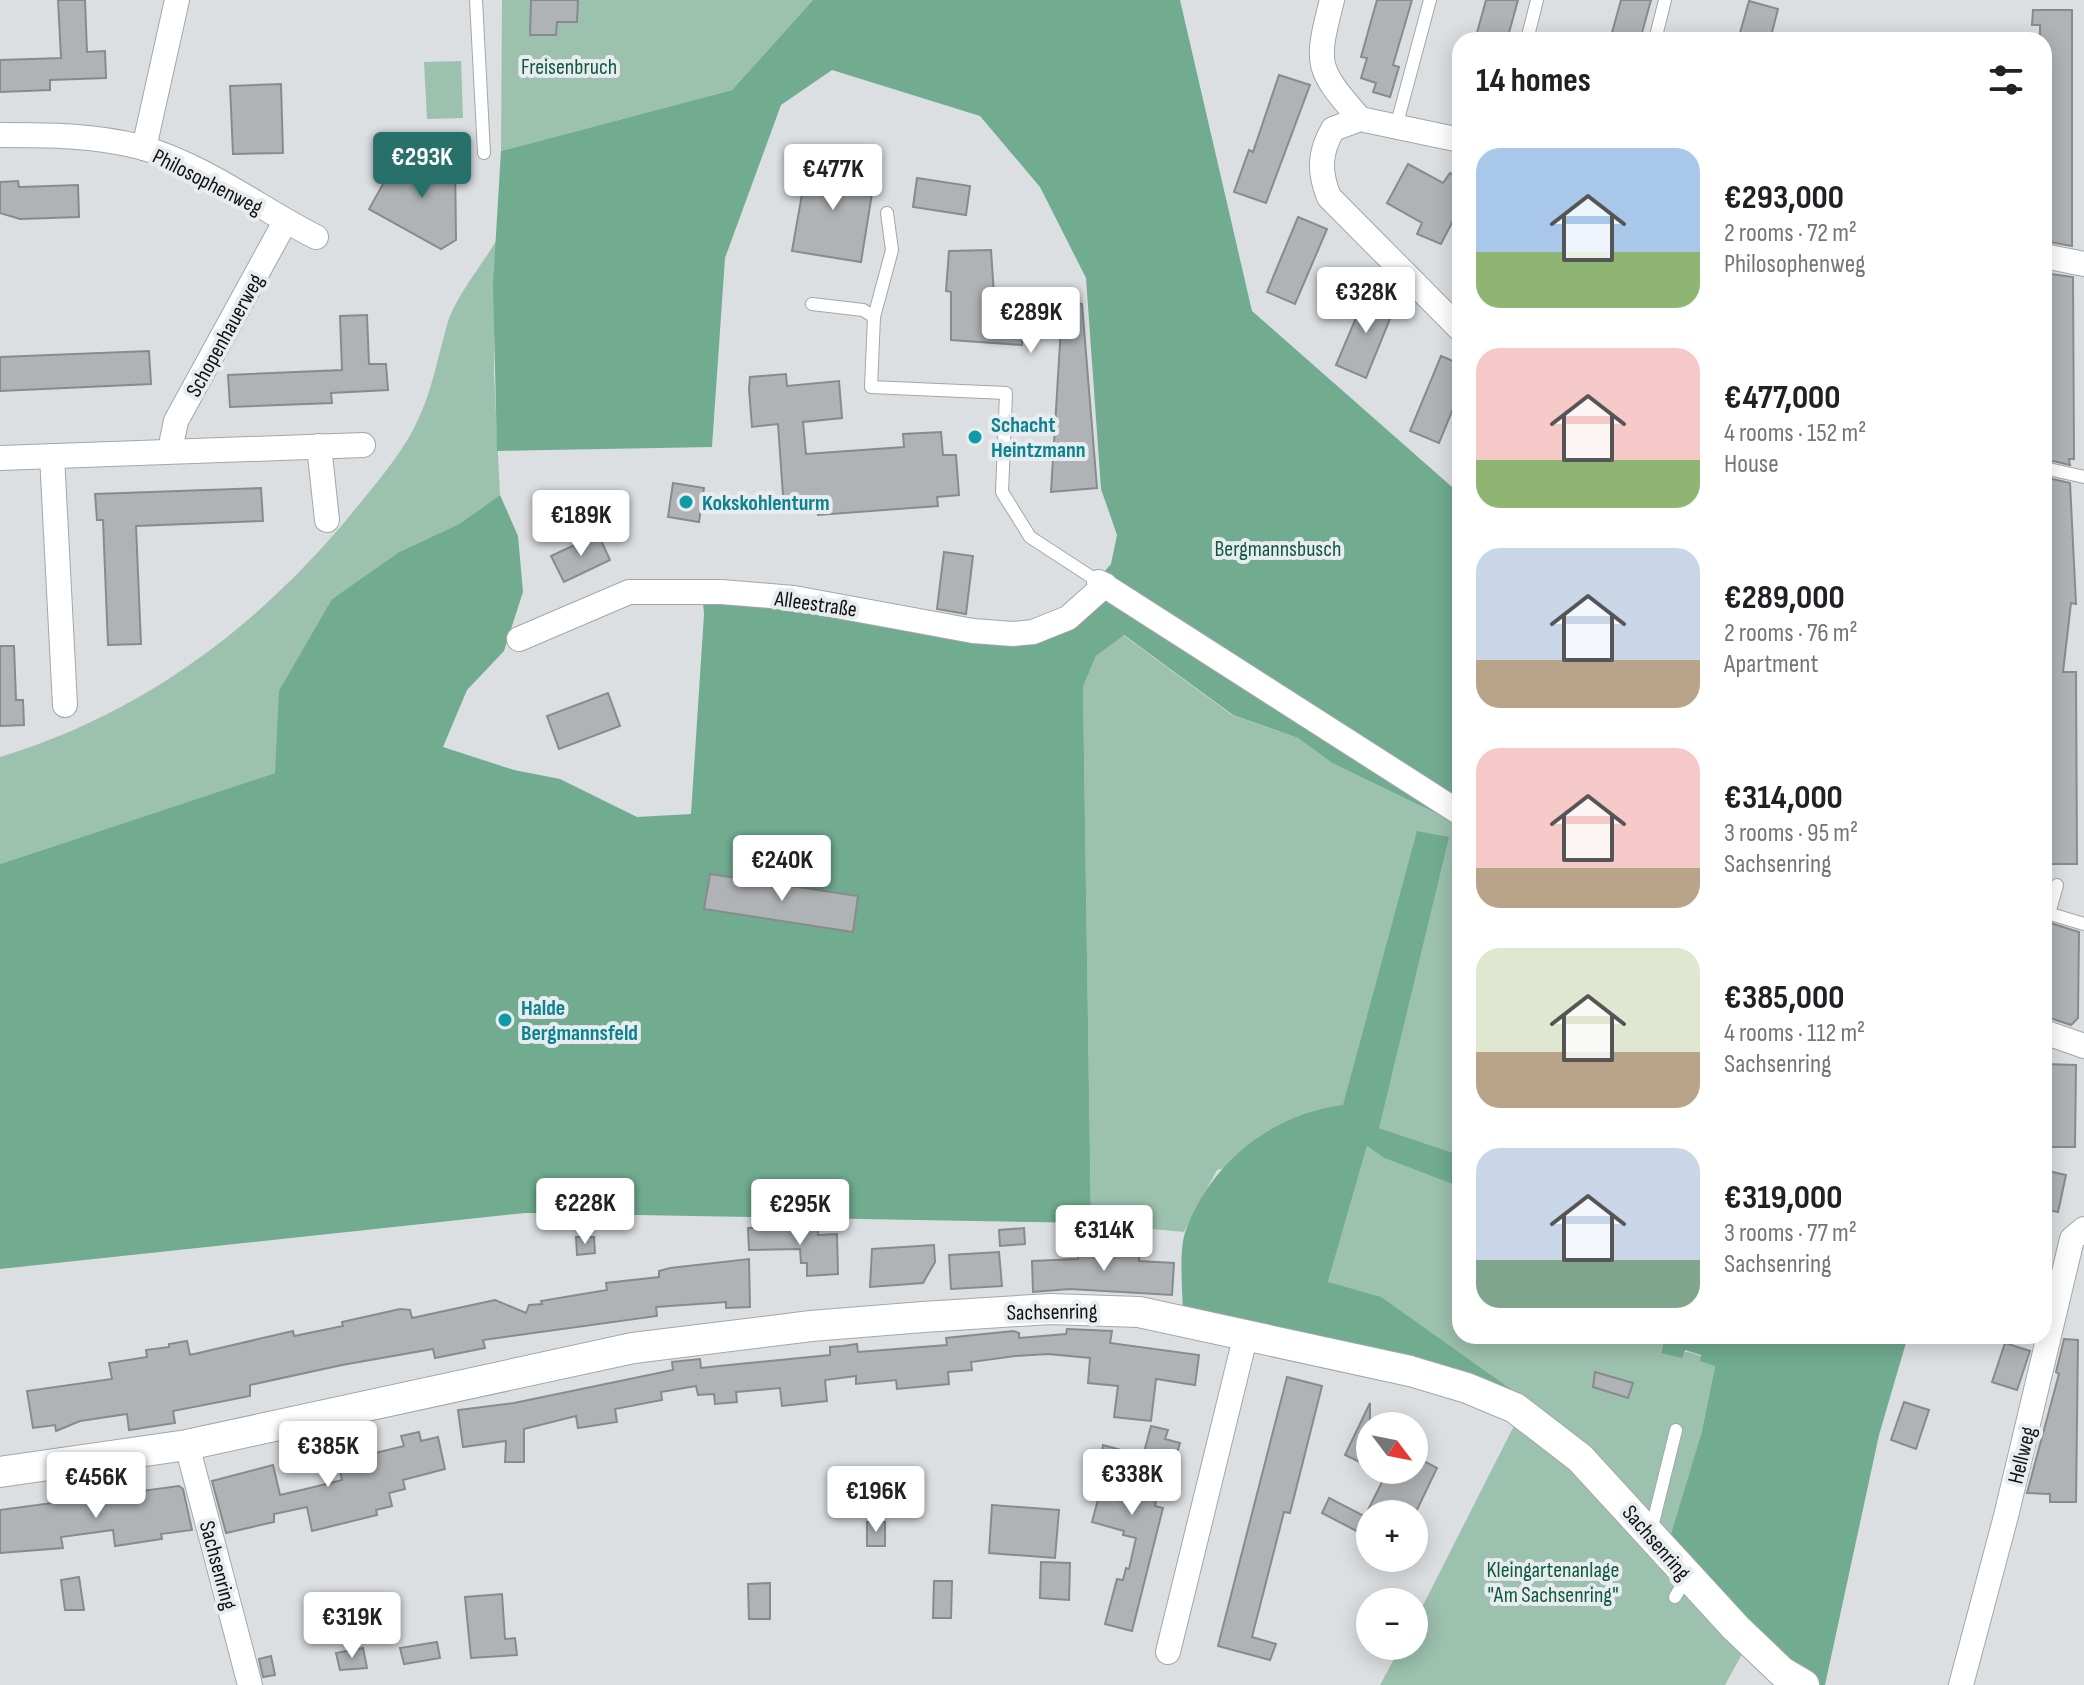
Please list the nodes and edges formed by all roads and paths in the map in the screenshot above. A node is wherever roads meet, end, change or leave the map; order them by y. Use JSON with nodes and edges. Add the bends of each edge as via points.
{"nodes":[{"id":1,"x":177,"y":0,"type":"edge"},
{"id":2,"x":476,"y":0,"type":"edge"},
{"id":3,"x":1332,"y":0,"type":"edge"},
{"id":4,"x":1430,"y":0,"type":"edge"},
{"id":5,"x":1537,"y":0,"type":"edge"},
{"id":6,"x":1665,"y":0,"type":"edge"},
{"id":7,"x":1529,"y":32,"type":"edge"},
{"id":8,"x":1657,"y":32,"type":"edge"},
{"id":9,"x":1360,"y":119,"type":"junction"},
{"id":10,"x":1396,"y":127,"type":"junction"},
{"id":11,"x":0,"y":135,"type":"edge"},
{"id":12,"x":1452,"y":138,"type":"edge"},
{"id":13,"x":144,"y":148,"type":"junction"},
{"id":14,"x":484,"y":153,"type":"dead end"},
{"id":15,"x":887,"y":213,"type":"dead end"},
{"id":16,"x":285,"y":222,"type":"junction"},
{"id":17,"x":316,"y":237,"type":"dead end"},
{"id":18,"x":2052,"y":258,"type":"edge"},
{"id":19,"x":2084,"y":264,"type":"edge"},
{"id":20,"x":812,"y":304,"type":"dead end"},
{"id":21,"x":874,"y":317,"type":"junction"},
{"id":22,"x":1452,"y":321,"type":"edge"},
{"id":23,"x":363,"y":445,"type":"dead end"},
{"id":24,"x":319,"y":446,"type":"junction"},
{"id":25,"x":170,"y":450,"type":"junction"},
{"id":26,"x":52,"y":456,"type":"junction"},
{"id":27,"x":0,"y":458,"type":"edge"},
{"id":28,"x":2052,"y":470,"type":"edge"},
{"id":29,"x":2084,"y":477,"type":"edge"},
{"id":30,"x":327,"y":520,"type":"dead end"},
{"id":31,"x":1102,"y":583,"type":"junction"},
{"id":32,"x":519,"y":639,"type":"dead end"},
{"id":33,"x":65,"y":705,"type":"dead end"},
{"id":34,"x":1452,"y":808,"type":"edge"},
{"id":35,"x":2057,"y":885,"type":"dead end"},
{"id":36,"x":2052,"y":899,"type":"edge"},
{"id":37,"x":2052,"y":914,"type":"edge"},
{"id":38,"x":2084,"y":924,"type":"edge"},
{"id":39,"x":2052,"y":1035,"type":"edge"},
{"id":40,"x":2084,"y":1046,"type":"edge"},
{"id":41,"x":2084,"y":1229,"type":"edge"},
{"id":42,"x":2052,"y":1324,"type":"edge"},
{"id":43,"x":1246,"y":1334,"type":"junction"},
{"id":44,"x":2047,"y":1344,"type":"edge"},
{"id":45,"x":1676,"y":1430,"type":"dead end"},
{"id":46,"x":187,"y":1445,"type":"junction"},
{"id":47,"x":0,"y":1472,"type":"edge"},
{"id":48,"x":1650,"y":1534,"type":"junction"},
{"id":49,"x":1168,"y":1652,"type":"dead end"},
{"id":50,"x":250,"y":1685,"type":"edge"},
{"id":51,"x":1804,"y":1685,"type":"edge"},
{"id":52,"x":1961,"y":1685,"type":"edge"}],
"edges":[{"from":1,"to":13,"type":"street"},
{"from":2,"to":14,"type":"lane"},
{"from":3,"to":9,"type":"street","via":[[1319,48],[1328,82]]},
{"from":4,"to":10,"type":"lane"},
{"from":5,"to":7,"type":"lane"},
{"from":6,"to":8,"type":"lane"},
{"from":9,"to":10,"type":"street"},
{"from":9,"to":22,"type":"street","via":[[1333,129],[1323,146],[1320,175],[1329,197]]},
{"from":10,"to":12,"type":"street"},
{"from":11,"to":13,"type":"street","name":"Philosophenweg","via":[[62,134]]},
{"from":13,"to":16,"type":"street","name":"Philosophenweg"},
{"from":15,"to":21,"type":"lane","via":[[892,250]]},
{"from":16,"to":17,"type":"street","name":"Philosophenweg"},
{"from":16,"to":25,"type":"street","name":"Schopenhauerweg","via":[[176,421]]},
{"from":18,"to":19,"type":"street"},
{"from":20,"to":21,"type":"lane","via":[[863,310]]},
{"from":21,"to":31,"type":"lane","via":[[871,387],[1006,393],[1002,492],[1030,537]]},
{"from":23,"to":24,"type":"street"},
{"from":24,"to":25,"type":"street"},
{"from":24,"to":30,"type":"street"},
{"from":25,"to":26,"type":"street"},
{"from":26,"to":27,"type":"street"},
{"from":26,"to":33,"type":"street"},
{"from":28,"to":29,"type":"lane"},
{"from":31,"to":32,"type":"street","name":"Alleestraße","via":[[1068,618],[1013,634],[794,598],[629,592]]},
{"from":31,"to":34,"type":"street"},
{"from":35,"to":36,"type":"lane"},
{"from":37,"to":38,"type":"lane"},
{"from":39,"to":40,"type":"street"},
{"from":41,"to":42,"type":"street","name":"Hellweg","via":[[2072,1239]]},
{"from":43,"to":46,"type":"street","name":"Sachsenring","via":[[1139,1312],[1095,1309],[811,1326],[633,1348]]},
{"from":43,"to":48,"type":"street","name":"Sachsenring","via":[[1410,1371],[1502,1401],[1580,1458]]},
{"from":43,"to":49,"type":"street"},
{"from":44,"to":52,"type":"street","name":"Hellweg"},
{"from":45,"to":48,"type":"lane"},
{"from":46,"to":47,"type":"street","name":"Sachsenring"},
{"from":46,"to":50,"type":"street","name":"Sachsenring"},
{"from":48,"to":51,"type":"street","name":"Sachsenring","via":[[1681,1587]]}]}
